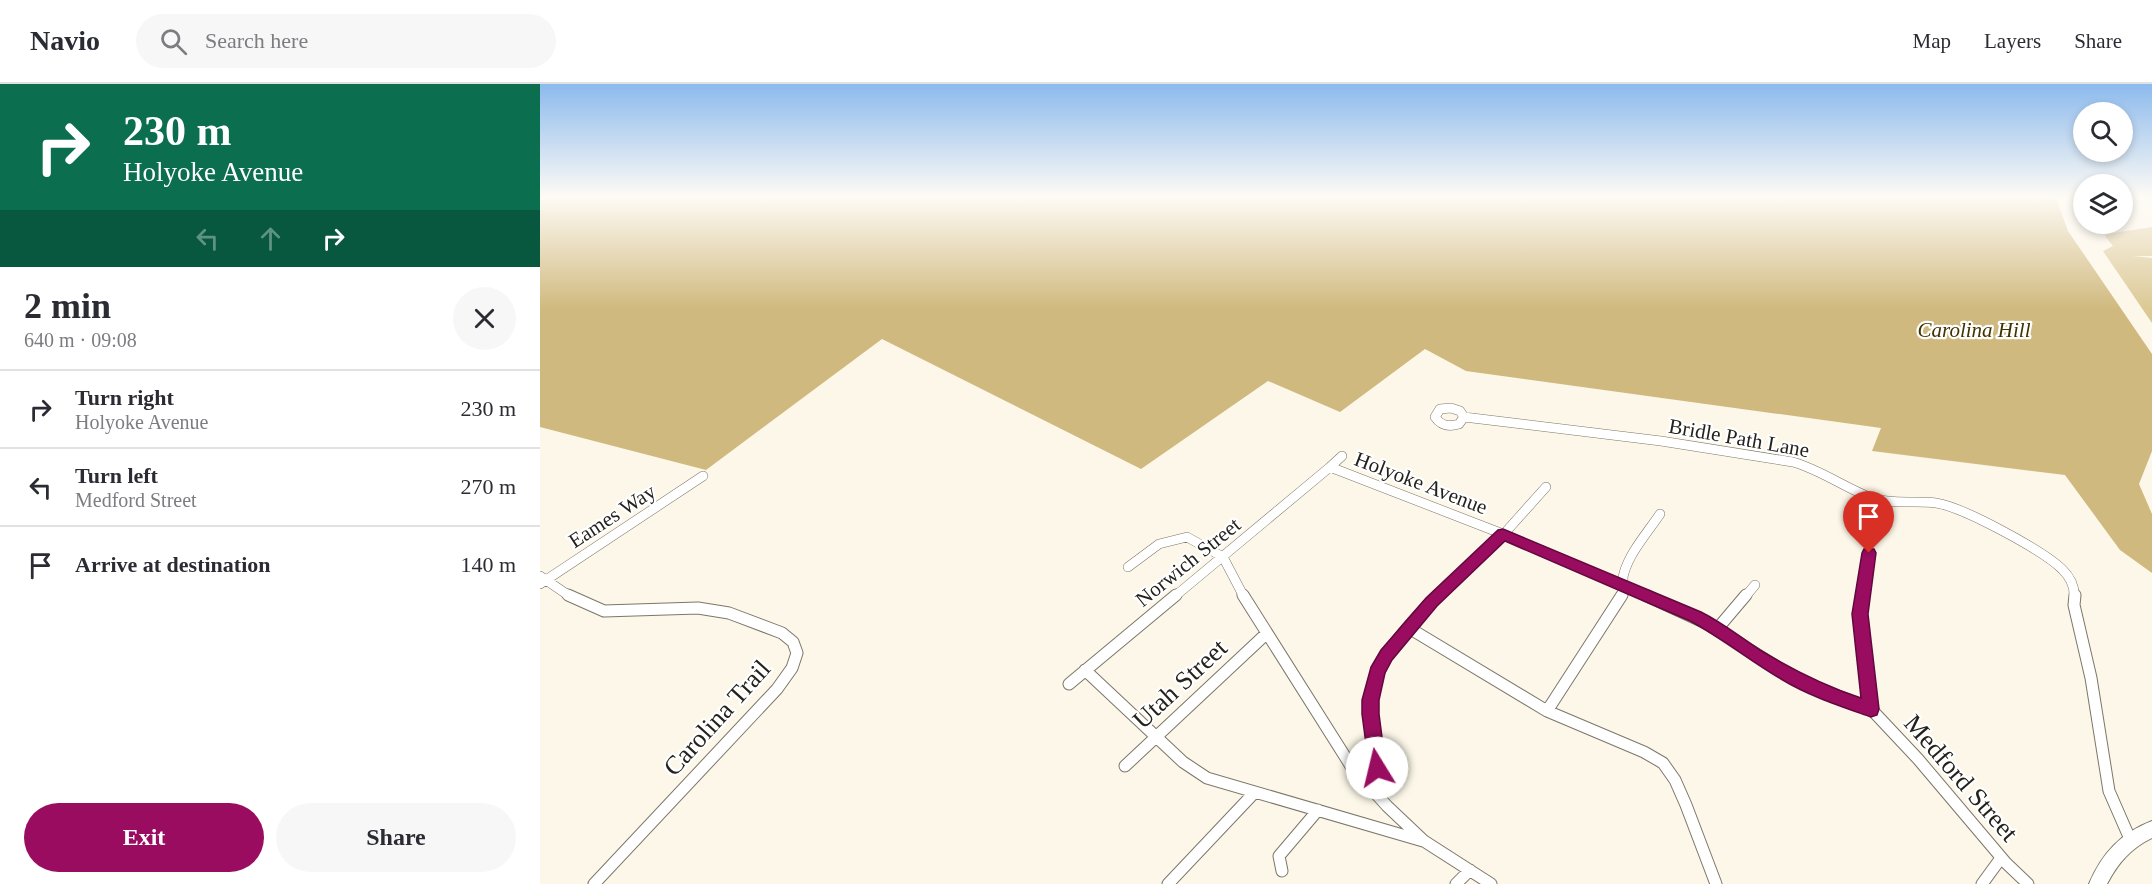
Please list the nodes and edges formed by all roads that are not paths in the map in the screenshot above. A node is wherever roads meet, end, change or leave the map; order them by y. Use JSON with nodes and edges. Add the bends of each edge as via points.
{"nodes":[{"id":1,"x":1464,"y":417,"type":"dead end"},
{"id":2,"x":1342,"y":456,"type":"dead end"},
{"id":3,"x":1330,"y":467,"type":"junction"},
{"id":4,"x":703,"y":476,"type":"dead end"},
{"id":5,"x":1546,"y":487,"type":"dead end"},
{"id":6,"x":1660,"y":514,"type":"dead end"},
{"id":7,"x":1503,"y":534,"type":"junction"},
{"id":8,"x":1869,"y":553,"type":"dead end"},
{"id":9,"x":1223,"y":557,"type":"junction"},
{"id":10,"x":1128,"y":567,"type":"dead end"},
{"id":11,"x":542,"y":580,"type":"edge"},
{"id":12,"x":1755,"y":585,"type":"dead end"},
{"id":13,"x":1624,"y":586,"type":"junction"},
{"id":14,"x":1409,"y":628,"type":"junction"},
{"id":15,"x":1718,"y":628,"type":"junction"},
{"id":16,"x":1266,"y":634,"type":"junction"},
{"id":17,"x":1085,"y":670,"type":"junction"},
{"id":18,"x":1069,"y":684,"type":"dead end"},
{"id":19,"x":1871,"y":709,"type":"junction"},
{"id":20,"x":1547,"y":711,"type":"junction"},
{"id":21,"x":1157,"y":736,"type":"junction"},
{"id":22,"x":1125,"y":766,"type":"dead end"},
{"id":23,"x":1377,"y":768,"type":"junction"},
{"id":24,"x":1361,"y":777,"type":"junction"},
{"id":25,"x":1255,"y":792,"type":"junction"},
{"id":26,"x":1379,"y":796,"type":"junction"},
{"id":27,"x":1318,"y":810,"type":"junction"},
{"id":28,"x":2152,"y":829,"type":"edge"},
{"id":29,"x":2130,"y":839,"type":"junction"},
{"id":30,"x":1424,"y":841,"type":"junction"},
{"id":31,"x":2001,"y":858,"type":"junction"},
{"id":32,"x":1470,"y":870,"type":"junction"},
{"id":33,"x":1282,"y":871,"type":"dead end"},
{"id":34,"x":594,"y":884,"type":"edge"},
{"id":35,"x":1168,"y":884,"type":"edge"},
{"id":36,"x":1456,"y":884,"type":"edge"},
{"id":37,"x":1491,"y":884,"type":"edge"},
{"id":38,"x":1716,"y":884,"type":"edge"},
{"id":39,"x":1982,"y":884,"type":"edge"},
{"id":40,"x":2028,"y":884,"type":"edge"},
{"id":41,"x":2098,"y":884,"type":"edge"}],
"edges":[{"from":1,"to":29,"type":"street","name":"Bridle Path Lane","via":[[1792,462],[1873,498],[1936,503],[1966,512],[2048,558],[2075,587],[2074,605],[2091,678],[2109,791]]},
{"from":2,"to":3,"type":"street","name":"Holyoke Avenue"},
{"from":3,"to":7,"type":"street","name":"Holyoke Avenue"},
{"from":3,"to":9,"type":"street","name":"Norwich Street"},
{"from":4,"to":11,"type":"street","name":"Eames Way"},
{"from":5,"to":7,"type":"street"},
{"from":6,"to":13,"type":"street","via":[[1623,574]]},
{"from":7,"to":13,"type":"street","name":"Holyoke Avenue"},
{"from":7,"to":14,"type":"street"},
{"from":8,"to":19,"type":"street","via":[[1860,614]]},
{"from":9,"to":10,"type":"street","via":[[1187,537],[1159,544]]},
{"from":9,"to":16,"type":"street"},
{"from":9,"to":17,"type":"street","name":"Norwich Street"},
{"from":11,"to":34,"type":"street","name":"Carolina Trail","via":[[579,602],[604,611],[719,610],[782,633],[793,642],[797,653],[777,689]]},
{"from":12,"to":15,"type":"street"},
{"from":13,"to":15,"type":"street","name":"Holyoke Avenue"},
{"from":13,"to":20,"type":"street"},
{"from":14,"to":20,"type":"street"},
{"from":14,"to":23,"type":"street","via":[[1387,655],[1373,685],[1370,714]]},
{"from":15,"to":19,"type":"street","name":"Holyoke Avenue","via":[[1789,675],[1823,693]]},
{"from":16,"to":21,"type":"street","name":"Utah Street"},
{"from":16,"to":24,"type":"street"},
{"from":17,"to":18,"type":"street","name":"Norwich Street"},
{"from":17,"to":21,"type":"street"},
{"from":19,"to":31,"type":"street","name":"Medford Street"},
{"from":20,"to":38,"type":"street","via":[[1663,763],[1686,805]]},
{"from":21,"to":22,"type":"street","name":"Utah Street"},
{"from":21,"to":25,"type":"street","via":[[1183,762],[1207,778]]},
{"from":23,"to":24,"type":"street"},
{"from":23,"to":26,"type":"street"},
{"from":24,"to":26,"type":"street"},
{"from":25,"to":27,"type":"street"},
{"from":25,"to":35,"type":"street"},
{"from":26,"to":30,"type":"street"},
{"from":27,"to":30,"type":"street"},
{"from":27,"to":33,"type":"street","via":[[1279,856]]},
{"from":28,"to":29,"type":"main road"},
{"from":29,"to":41,"type":"main road","via":[[2110,859]]},
{"from":30,"to":32,"type":"street"},
{"from":31,"to":39,"type":"street"},
{"from":31,"to":40,"type":"street","name":"Medford Street"},
{"from":32,"to":36,"type":"street"},
{"from":32,"to":37,"type":"street"}]}
